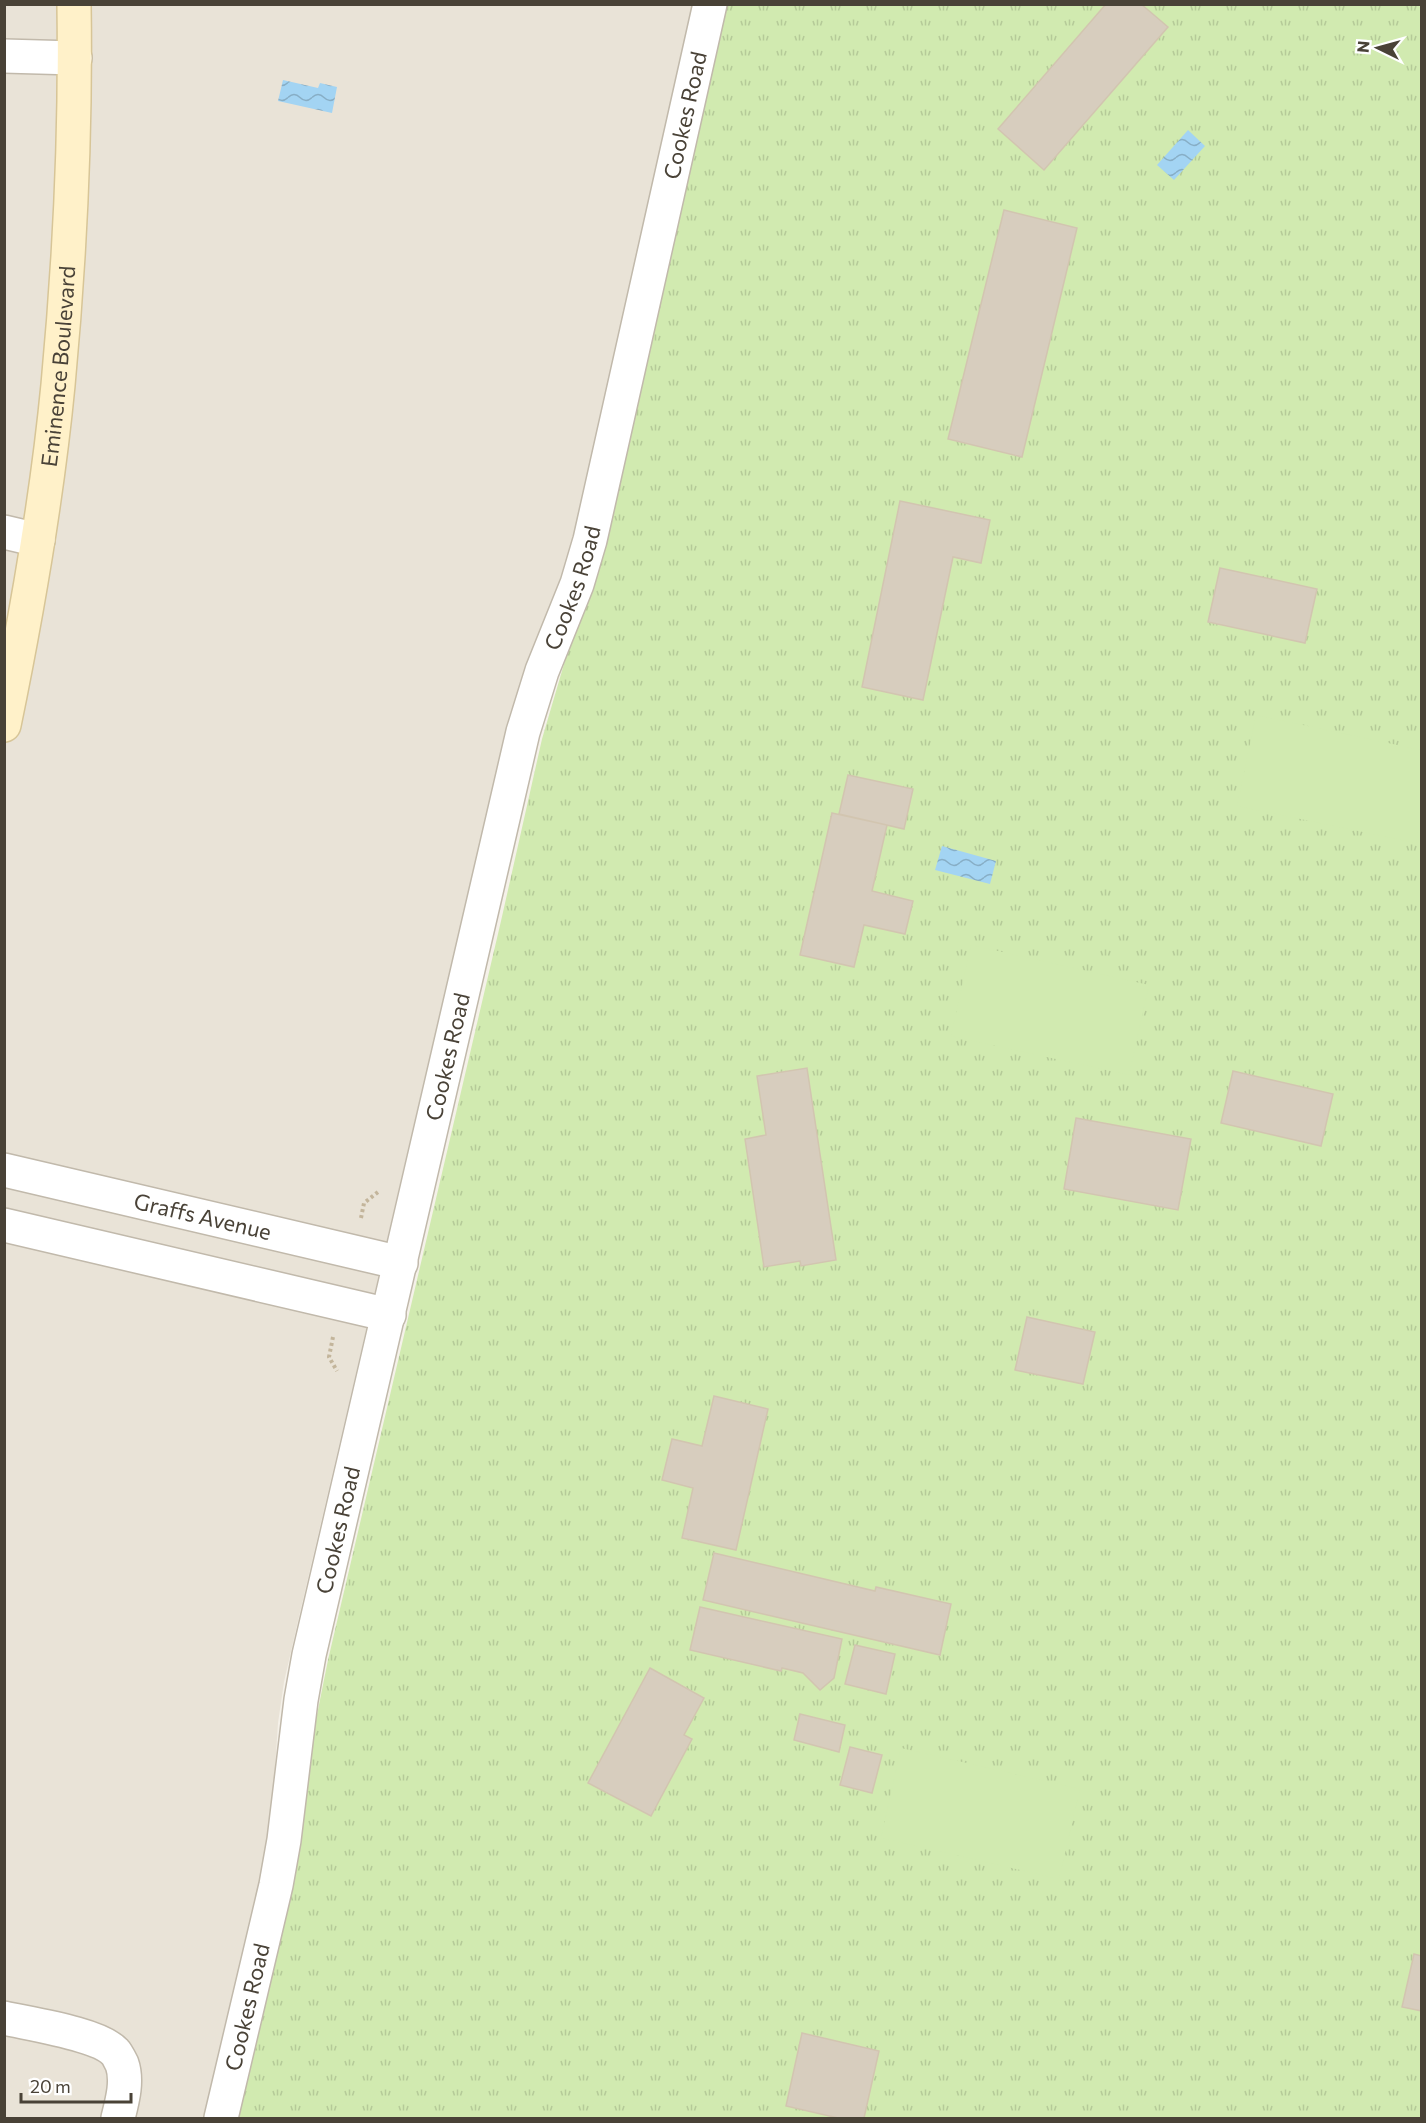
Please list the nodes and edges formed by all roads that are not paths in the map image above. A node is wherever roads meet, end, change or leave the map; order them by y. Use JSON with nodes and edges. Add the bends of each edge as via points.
{"nodes":[{"id":1,"x":75,"y":4,"type":"edge"},
{"id":2,"x":710,"y":4,"type":"edge"},
{"id":3,"x":4,"y":56,"type":"edge"},
{"id":4,"x":75,"y":58,"type":"junction"},
{"id":5,"x":4,"y":532,"type":"edge"},
{"id":6,"x":38,"y":540,"type":"junction"},
{"id":7,"x":4,"y":725,"type":"edge"},
{"id":8,"x":4,"y":1170,"type":"edge"},
{"id":9,"x":4,"y":1225,"type":"edge"},
{"id":10,"x":401,"y":1263,"type":"junction"},
{"id":11,"x":389,"y":1315,"type":"junction"},
{"id":12,"x":4,"y":2018,"type":"edge"},
{"id":13,"x":118,"y":2118,"type":"edge"},
{"id":14,"x":221,"y":2118,"type":"edge"}],
"edges":[{"from":1,"to":4,"type":"street","name":"Eminence Boulevard"},
{"from":2,"to":10,"type":"street","name":"Cookes Road","via":[[590,540],[526,721]]},
{"from":3,"to":4,"type":"street"},
{"from":4,"to":6,"type":"street","name":"Eminence Boulevard","via":[[73,184],[66,284],[58,387]]},
{"from":5,"to":6,"type":"street"},
{"from":6,"to":7,"type":"street","name":"Eminence Boulevard"},
{"from":8,"to":10,"type":"street","name":"Graffs Avenue"},
{"from":9,"to":11,"type":"street"},
{"from":10,"to":11,"type":"street","name":"Cookes Road"},
{"from":11,"to":14,"type":"street","name":"Cookes Road","via":[[309,1655],[276,1885]]},
{"from":12,"to":13,"type":"street","via":[[90,2038],[115,2052],[124,2076]]}]}
